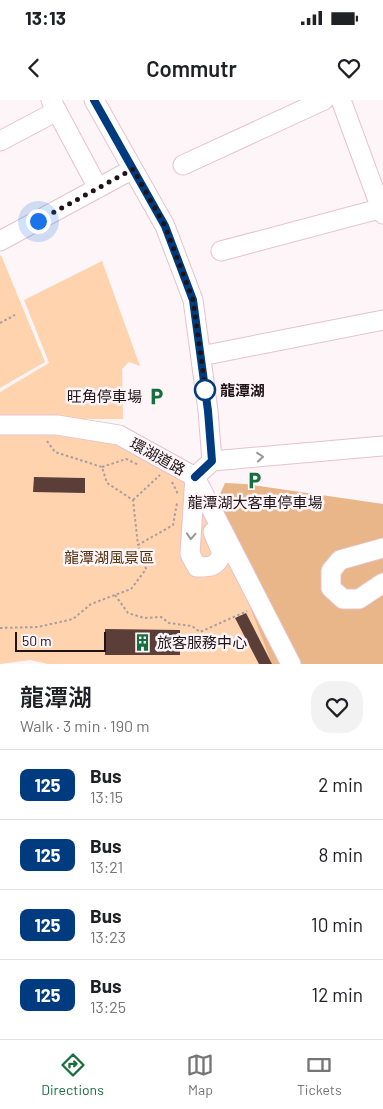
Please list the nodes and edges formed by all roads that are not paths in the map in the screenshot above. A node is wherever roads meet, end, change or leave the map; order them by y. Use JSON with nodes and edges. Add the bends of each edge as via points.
{"nodes":[{"id":1,"x":324,"y":100,"type":"edge"},
{"id":2,"x":341,"y":100,"type":"edge"},
{"id":3,"x":98,"y":101,"type":"edge"},
{"id":4,"x":54,"y":106,"type":"edge"},
{"id":5,"x":0,"y":140,"type":"edge"},
{"id":6,"x":183,"y":165,"type":"dead end"},
{"id":7,"x":133,"y":169,"type":"junction"},
{"id":8,"x":98,"y":188,"type":"junction"},
{"id":9,"x":383,"y":210,"type":"edge"},
{"id":10,"x":0,"y":241,"type":"edge"},
{"id":11,"x":221,"y":251,"type":"dead end"},
{"id":12,"x":383,"y":320,"type":"edge"},
{"id":13,"x":201,"y":356,"type":"junction"},
{"id":14,"x":0,"y":425,"type":"edge"},
{"id":15,"x":383,"y":446,"type":"edge"},
{"id":16,"x":212,"y":461,"type":"junction"},
{"id":17,"x":194,"y":482,"type":"junction"},
{"id":18,"x":383,"y":548,"type":"edge"},
{"id":19,"x":383,"y":583,"type":"edge"},
{"id":20,"x":292,"y":664,"type":"edge"}],
"edges":[{"from":1,"to":6,"type":"street"},
{"from":2,"to":9,"type":"street"},
{"from":3,"to":7,"type":"street"},
{"from":4,"to":5,"type":"street"},
{"from":4,"to":8,"type":"street"},
{"from":7,"to":8,"type":"street"},
{"from":7,"to":13,"type":"street","via":[[165,226],[193,300]]},
{"from":8,"to":10,"type":"street"},
{"from":9,"to":11,"type":"street"},
{"from":12,"to":13,"type":"street"},
{"from":13,"to":16,"type":"street"},
{"from":14,"to":17,"type":"street","name":"環湖道路","via":[[56,425],[119,435]]},
{"from":16,"to":15,"type":"street","one_way":true},
{"from":16,"to":17,"type":"street"},
{"from":17,"to":20,"type":"street","name":"環湖道路"},
{"from":18,"to":19,"type":"street","via":[[340,560],[331,571],[331,588],[343,599],[359,599]]}]}
